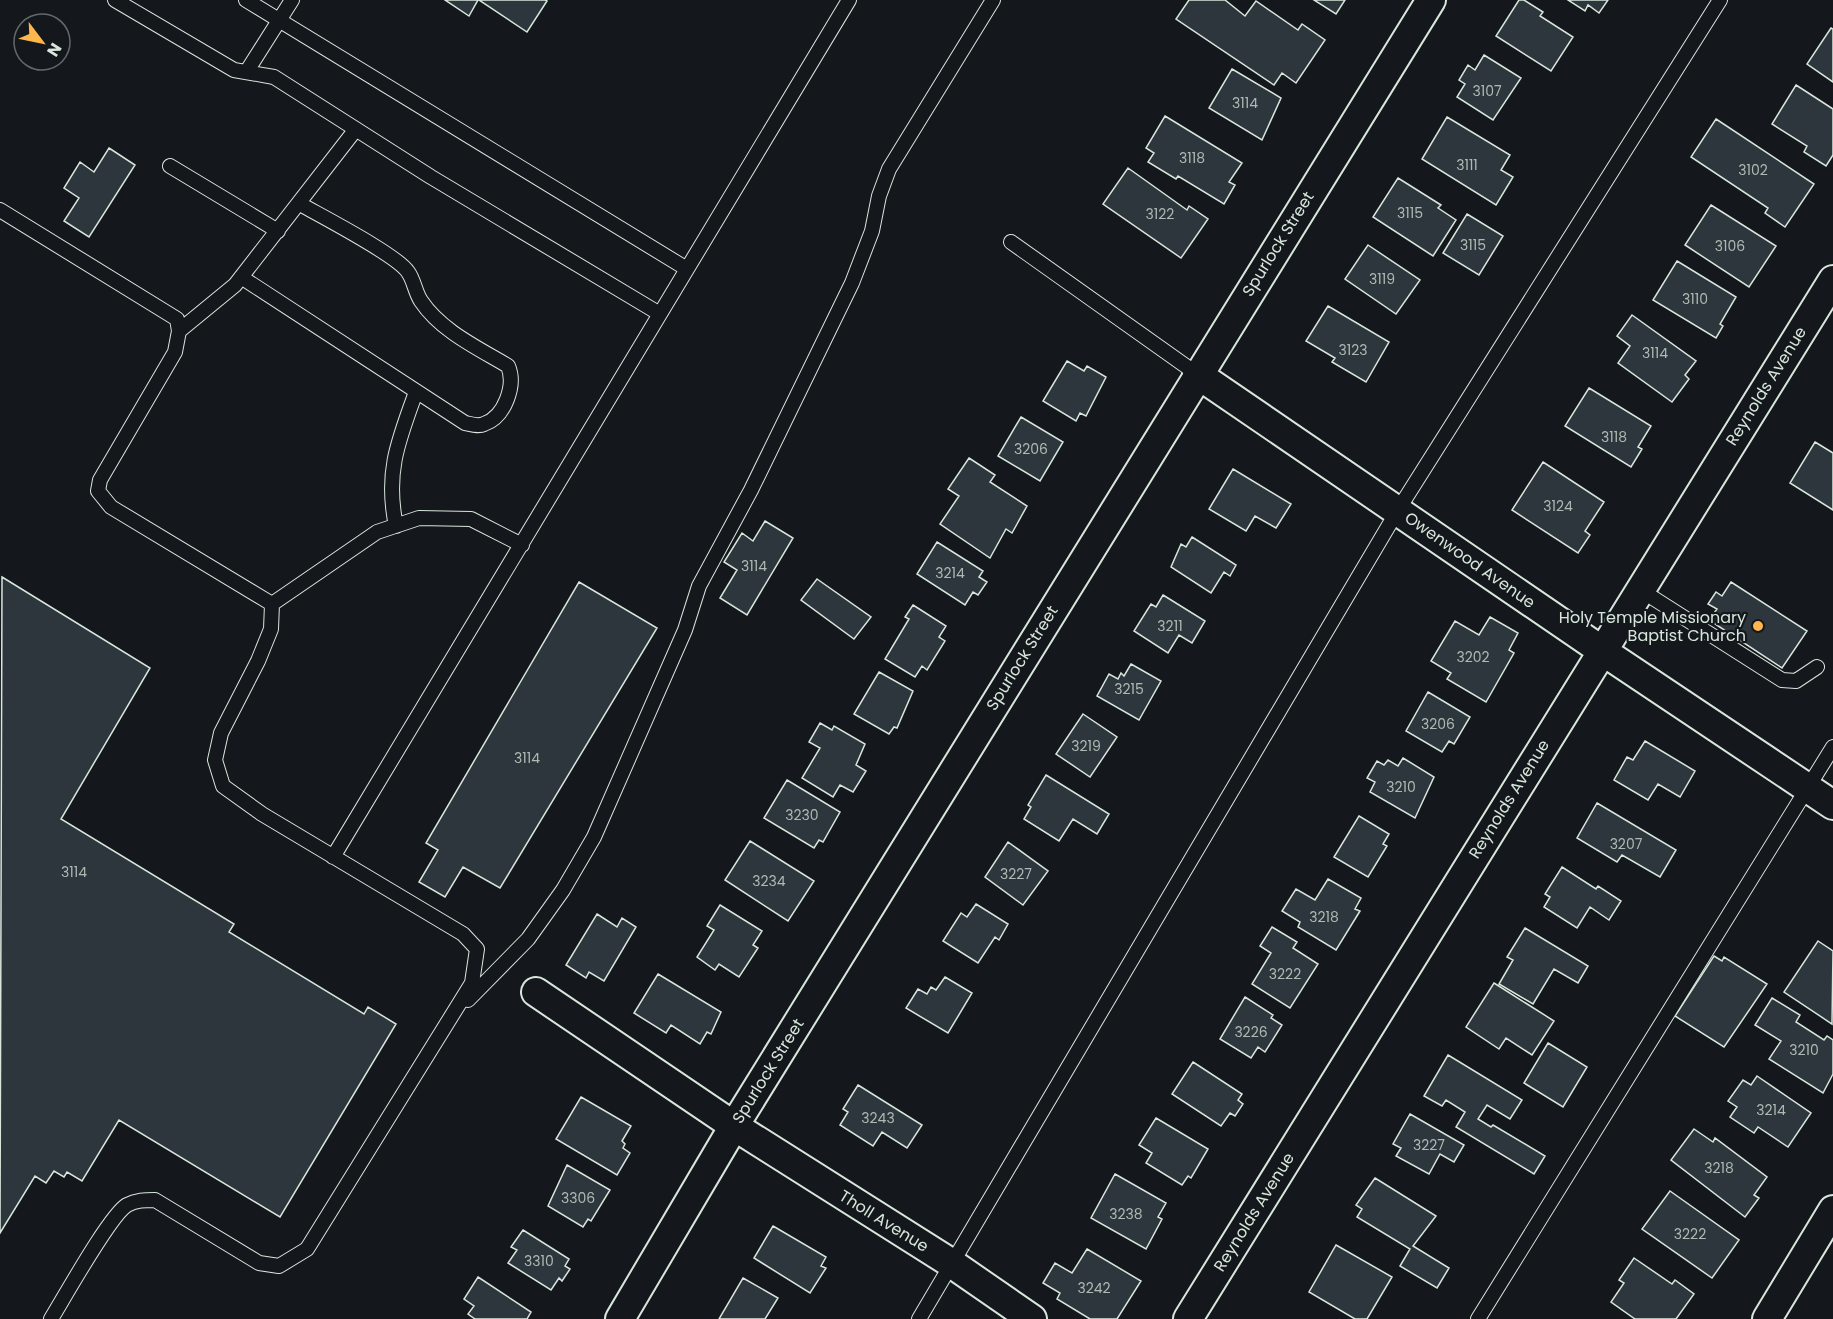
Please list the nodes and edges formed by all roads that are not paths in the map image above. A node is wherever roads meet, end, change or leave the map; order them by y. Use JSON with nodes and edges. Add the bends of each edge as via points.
{"nodes":[{"id":1,"x":115,"y":0,"type":"edge"},
{"id":2,"x":246,"y":0,"type":"edge"},
{"id":3,"x":292,"y":0,"type":"edge"},
{"id":4,"x":849,"y":0,"type":"edge"},
{"id":5,"x":993,"y":0,"type":"edge"},
{"id":6,"x":1431,"y":0,"type":"edge"},
{"id":7,"x":1720,"y":0,"type":"edge"},
{"id":8,"x":279,"y":20,"type":"junction"},
{"id":9,"x":247,"y":71,"type":"junction"},
{"id":10,"x":356,"y":129,"type":"junction"},
{"id":11,"x":170,"y":166,"type":"dead end"},
{"id":12,"x":300,"y":204,"type":"junction"},
{"id":13,"x":0,"y":210,"type":"edge"},
{"id":14,"x":278,"y":231,"type":"junction"},
{"id":15,"x":1011,"y":242,"type":"dead end"},
{"id":16,"x":687,"y":269,"type":"junction"},
{"id":17,"x":241,"y":277,"type":"junction"},
{"id":18,"x":1833,"y":280,"type":"edge"},
{"id":19,"x":660,"y":314,"type":"junction"},
{"id":20,"x":179,"y":331,"type":"junction"},
{"id":21,"x":1197,"y":374,"type":"junction"},
{"id":22,"x":416,"y":392,"type":"junction"},
{"id":23,"x":1398,"y":510,"type":"junction"},
{"id":24,"x":396,"y":526,"type":"junction"},
{"id":25,"x":522,"y":544,"type":"junction"},
{"id":26,"x":1639,"y":589,"type":"junction"},
{"id":27,"x":272,"y":604,"type":"junction"},
{"id":28,"x":1601,"y":650,"type":"junction"},
{"id":29,"x":1817,"y":667,"type":"dead end"},
{"id":30,"x":1833,"y":747,"type":"edge"},
{"id":31,"x":1807,"y":789,"type":"junction"},
{"id":32,"x":1833,"y":805,"type":"edge"},
{"id":33,"x":333,"y":857,"type":"junction"},
{"id":34,"x":536,"y":992,"type":"dead end"},
{"id":35,"x":451,"y":1017,"type":"junction"},
{"id":36,"x":734,"y":1126,"type":"junction"},
{"id":37,"x":1833,"y":1210,"type":"edge"},
{"id":38,"x":951,"y":1263,"type":"junction"},
{"id":39,"x":51,"y":1319,"type":"edge"},
{"id":40,"x":621,"y":1319,"type":"edge"},
{"id":41,"x":919,"y":1319,"type":"edge"},
{"id":42,"x":1032,"y":1319,"type":"edge"},
{"id":43,"x":1188,"y":1319,"type":"edge"},
{"id":44,"x":1478,"y":1319,"type":"edge"},
{"id":45,"x":1767,"y":1319,"type":"edge"}],
"edges":[{"from":1,"to":9,"type":"lane","via":[[234,70]]},
{"from":2,"to":8,"type":"lane"},
{"from":3,"to":8,"type":"lane"},
{"from":4,"to":16,"type":"lane"},
{"from":5,"to":35,"type":"lane","via":[[889,169],[852,283],[751,490],[699,586],[685,630],[594,837],[528,939]]},
{"from":6,"to":21,"type":"street","name":"Spurlock Street"},
{"from":7,"to":23,"type":"lane"},
{"from":8,"to":9,"type":"lane"},
{"from":8,"to":16,"type":"lane"},
{"from":9,"to":10,"type":"lane","via":[[274,77]]},
{"from":10,"to":12,"type":"lane"},
{"from":10,"to":19,"type":"lane"},
{"from":11,"to":14,"type":"lane"},
{"from":12,"to":14,"type":"lane"},
{"from":12,"to":22,"type":"lane","via":[[394,259],[408,272],[412,286],[432,314],[450,331],[508,366],[512,375],[512,389],[495,418],[485,424],[465,423]]},
{"from":13,"to":20,"type":"lane","via":[[177,319]]},
{"from":14,"to":17,"type":"lane"},
{"from":15,"to":21,"type":"lane"},
{"from":16,"to":19,"type":"lane"},
{"from":17,"to":20,"type":"lane"},
{"from":17,"to":22,"type":"lane"},
{"from":18,"to":26,"type":"street","name":"Reynolds Avenue"},
{"from":19,"to":25,"type":"lane"},
{"from":20,"to":27,"type":"lane","via":[[175,352],[100,480],[98,491],[111,507]]},
{"from":21,"to":23,"type":"street","name":"Owenwood Avenue"},
{"from":21,"to":36,"type":"street","name":"Spurlock Street"},
{"from":22,"to":24,"type":"lane","via":[[394,459],[390,497]]},
{"from":23,"to":28,"type":"street","name":"Owenwood Avenue"},
{"from":23,"to":38,"type":"lane"},
{"from":24,"to":25,"type":"lane","via":[[419,518],[471,519]]},
{"from":24,"to":27,"type":"lane","via":[[377,532]]},
{"from":25,"to":33,"type":"lane"},
{"from":26,"to":28,"type":"street","name":"Reynolds Avenue"},
{"from":26,"to":29,"type":"lane","via":[[1782,680],[1796,681]]},
{"from":27,"to":33,"type":"lane","via":[[272,629],[221,733],[215,760],[223,786]]},
{"from":28,"to":31,"type":"street","name":"Owenwood Avenue"},
{"from":28,"to":43,"type":"street","name":"Reynolds Avenue"},
{"from":30,"to":31,"type":"lane"},
{"from":31,"to":32,"type":"street","name":"Owenwood Avenue"},
{"from":31,"to":44,"type":"lane"},
{"from":33,"to":35,"type":"lane","via":[[463,934],[477,950],[472,983]]},
{"from":34,"to":36,"type":"street","name":"Tholl Avenue"},
{"from":35,"to":39,"type":"lane","via":[[307,1250],[279,1266],[259,1263],[155,1200],[141,1200],[125,1206]]},
{"from":36,"to":38,"type":"street","name":"Tholl Avenue"},
{"from":36,"to":40,"type":"street","name":"Spurlock Street"},
{"from":37,"to":45,"type":"street"},
{"from":38,"to":41,"type":"lane"},
{"from":38,"to":42,"type":"street","name":"Tholl Avenue"}]}
